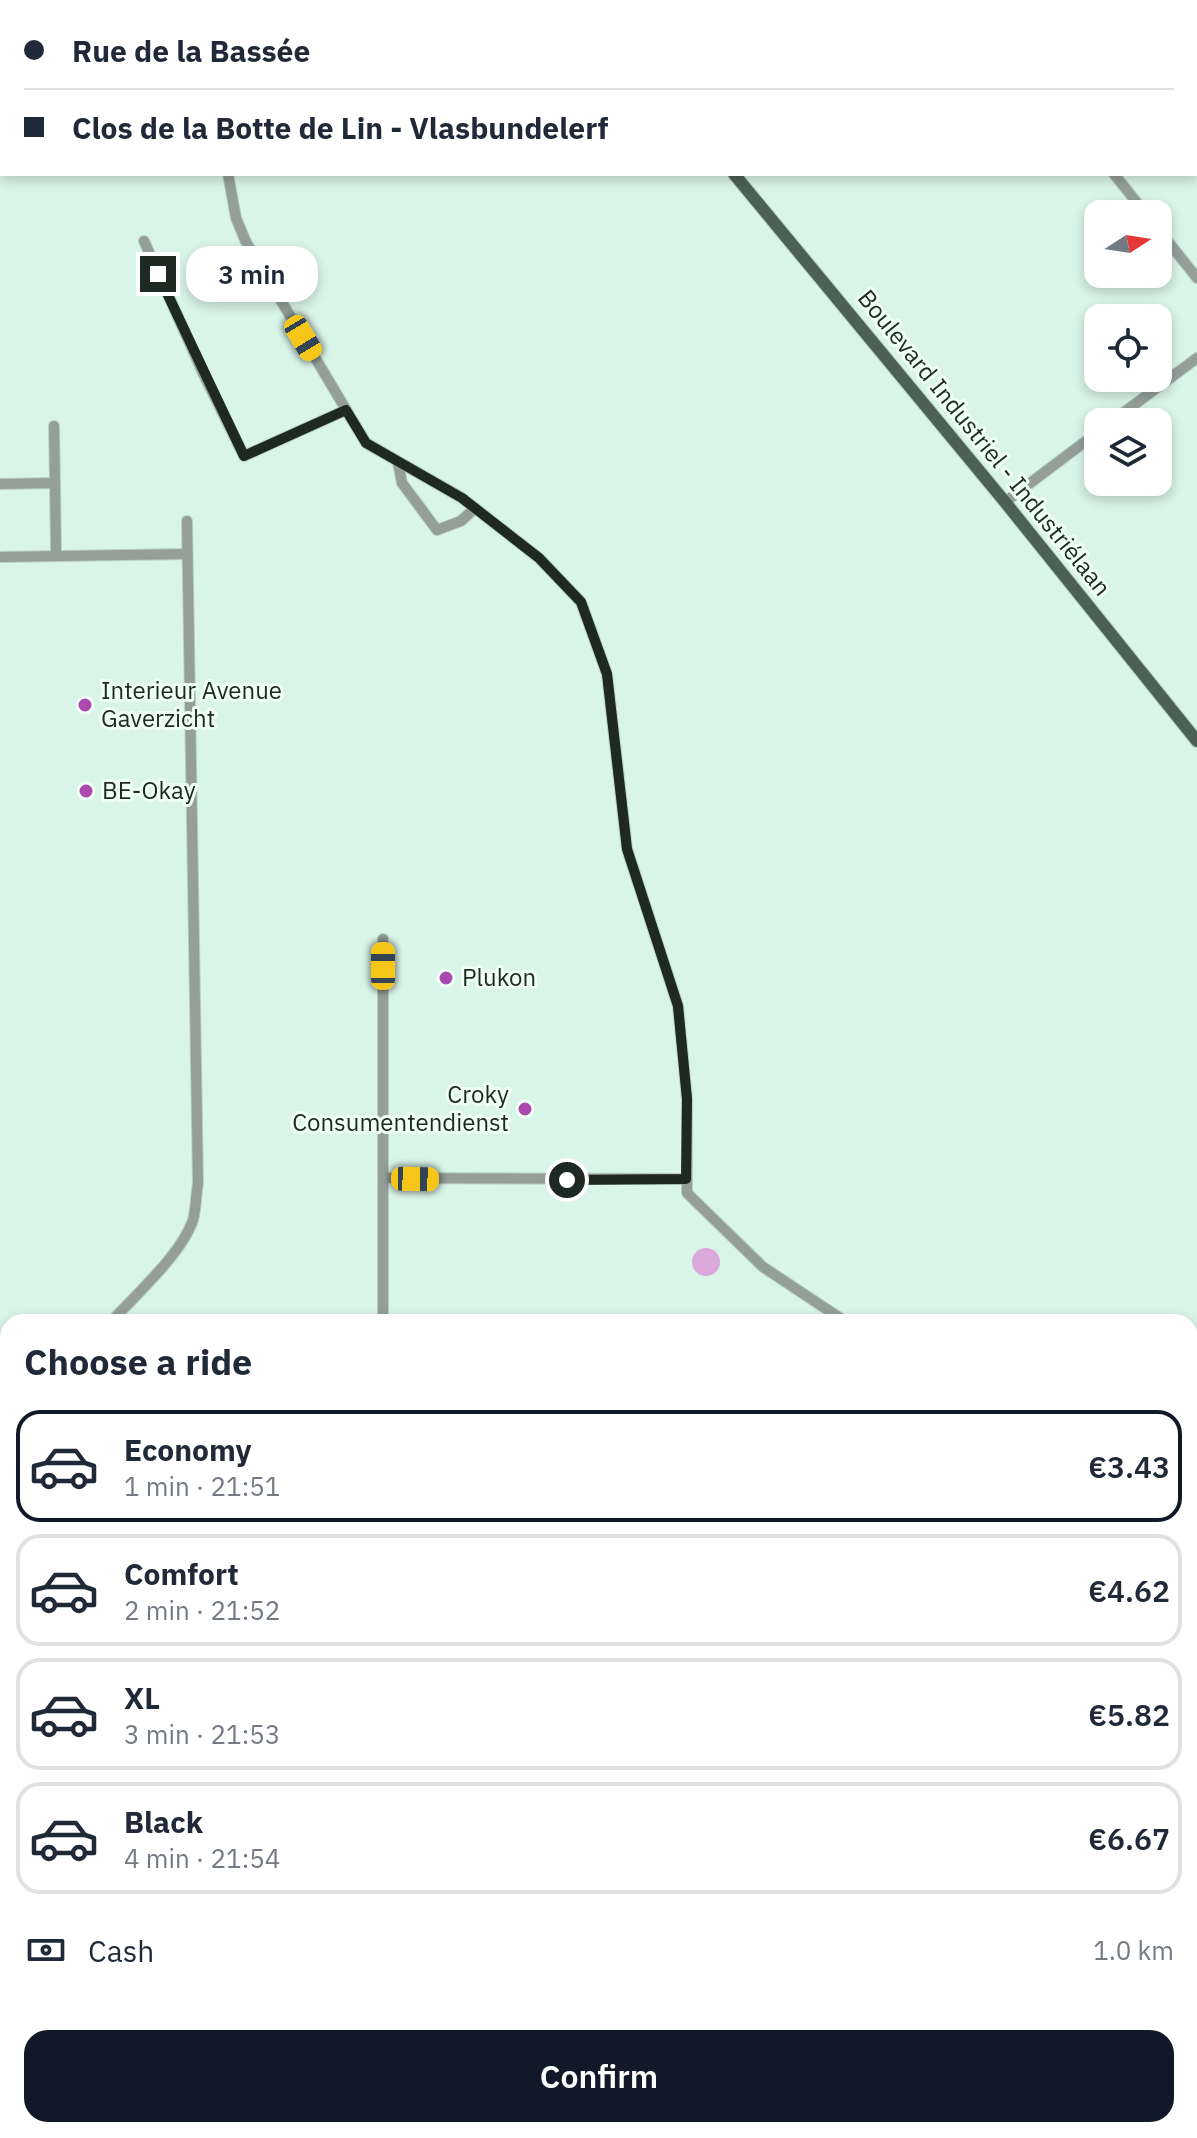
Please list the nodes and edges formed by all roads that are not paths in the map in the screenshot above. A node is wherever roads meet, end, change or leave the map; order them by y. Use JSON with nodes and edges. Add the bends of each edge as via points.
{"nodes":[{"id":1,"x":228,"y":176,"type":"edge"},
{"id":2,"x":736,"y":176,"type":"edge"},
{"id":3,"x":1116,"y":176,"type":"edge"},
{"id":4,"x":1135,"y":200,"type":"edge"},
{"id":5,"x":144,"y":241,"type":"dead end"},
{"id":6,"x":162,"y":247,"type":"dead end"},
{"id":7,"x":1172,"y":247,"type":"edge"},
{"id":8,"x":150,"y":253,"type":"junction"},
{"id":9,"x":1197,"y":278,"type":"edge"},
{"id":10,"x":1197,"y":358,"type":"edge"},
{"id":11,"x":1130,"y":408,"type":"edge"},
{"id":12,"x":346,"y":410,"type":"junction"},
{"id":13,"x":54,"y":426,"type":"dead end"},
{"id":14,"x":1084,"y":443,"type":"edge"},
{"id":15,"x":398,"y":463,"type":"junction"},
{"id":16,"x":55,"y":483,"type":"junction"},
{"id":17,"x":0,"y":484,"type":"edge"},
{"id":18,"x":1005,"y":502,"type":"junction"},
{"id":19,"x":475,"y":508,"type":"junction"},
{"id":20,"x":187,"y":521,"type":"dead end"},
{"id":21,"x":56,"y":554,"type":"junction"},
{"id":22,"x":187,"y":554,"type":"junction"},
{"id":23,"x":0,"y":557,"type":"edge"},
{"id":24,"x":1197,"y":741,"type":"edge"},
{"id":25,"x":383,"y":939,"type":"dead end"},
{"id":26,"x":385,"y":1178,"type":"junction"},
{"id":27,"x":686,"y":1179,"type":"junction"},
{"id":28,"x":118,"y":1314,"type":"edge"},
{"id":29,"x":383,"y":1314,"type":"edge"},
{"id":30,"x":834,"y":1314,"type":"edge"},
{"id":31,"x":0,"y":1517,"type":"edge"},
{"id":32,"x":0,"y":1528,"type":"edge"}],
"edges":[{"from":1,"to":12,"type":"street","via":[[246,242]]},
{"from":2,"to":18,"type":"main road","name":"Boulevard Industriel - Industriélaan"},
{"from":3,"to":4,"type":"street"},
{"from":5,"to":8,"type":"street"},
{"from":6,"to":8,"type":"street"},
{"from":7,"to":9,"type":"street"},
{"from":8,"to":12,"type":"street","via":[[244,456]]},
{"from":10,"to":11,"type":"street"},
{"from":12,"to":15,"type":"street","via":[[366,443]]},
{"from":13,"to":16,"type":"street"},
{"from":14,"to":18,"type":"street"},
{"from":15,"to":19,"type":"street"},
{"from":15,"to":19,"type":"street","via":[[402,483],[434,529],[461,521]]},
{"from":16,"to":17,"type":"street"},
{"from":16,"to":21,"type":"street"},
{"from":18,"to":24,"type":"main road","name":"Boulevard Industriel - Industriélaan"},
{"from":19,"to":27,"type":"street","via":[[570,588],[601,652],[627,849],[678,1006],[687,1099]]},
{"from":20,"to":22,"type":"street"},
{"from":21,"to":22,"type":"street"},
{"from":21,"to":23,"type":"street"},
{"from":22,"to":28,"type":"street","via":[[198,1183],[188,1230]]},
{"from":25,"to":26,"type":"street"},
{"from":26,"to":27,"type":"street"},
{"from":26,"to":29,"type":"street"},
{"from":27,"to":30,"type":"street","via":[[689,1198],[763,1267]]},
{"from":31,"to":32,"type":"highway"}]}
